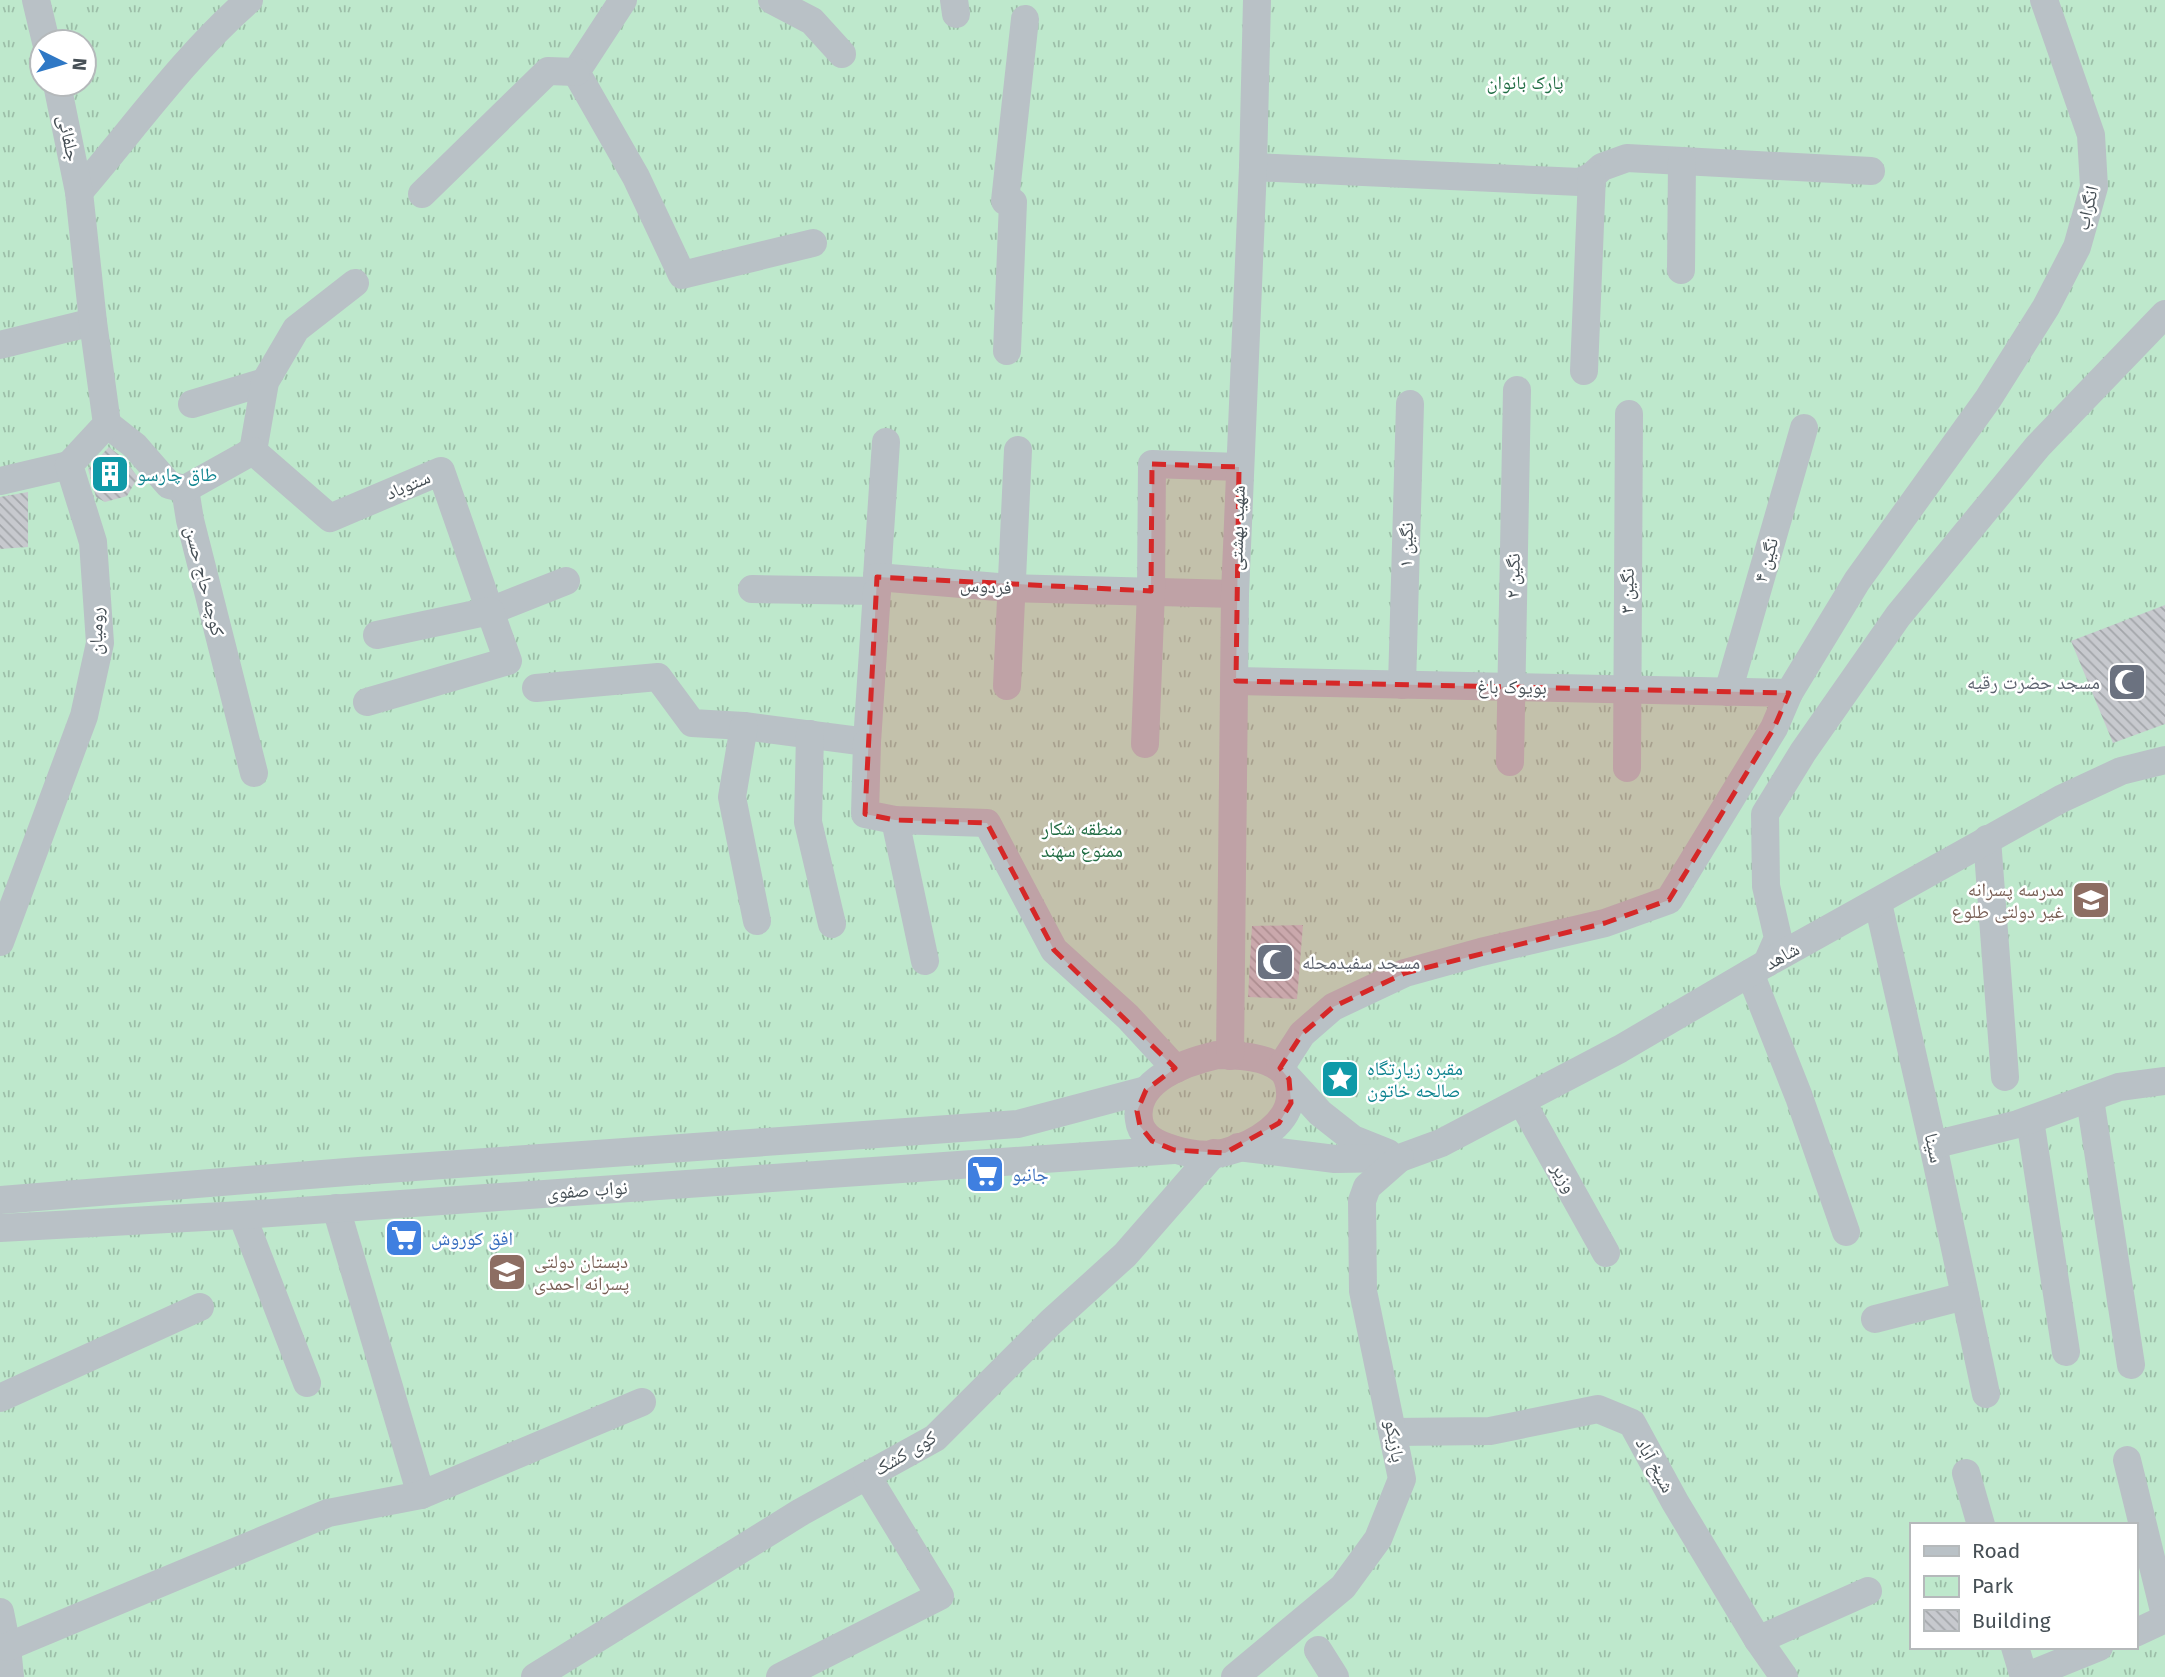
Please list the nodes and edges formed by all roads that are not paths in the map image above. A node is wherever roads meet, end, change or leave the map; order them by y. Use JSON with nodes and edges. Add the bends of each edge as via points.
{"nodes":[{"id":1,"x":36,"y":0,"type":"edge"},
{"id":2,"x":249,"y":0,"type":"edge"},
{"id":3,"x":622,"y":0,"type":"edge"},
{"id":4,"x":772,"y":0,"type":"edge"},
{"id":5,"x":1257,"y":0,"type":"edge"},
{"id":6,"x":2045,"y":0,"type":"edge"},
{"id":7,"x":1025,"y":19,"type":"dead end"},
{"id":8,"x":43,"y":28,"type":"edge"},
{"id":9,"x":842,"y":54,"type":"dead end"},
{"id":10,"x":576,"y":72,"type":"junction"},
{"id":11,"x":60,"y":98,"type":"edge"},
{"id":12,"x":1682,"y":161,"type":"junction"},
{"id":13,"x":1253,"y":167,"type":"junction"},
{"id":14,"x":1871,"y":171,"type":"dead end"},
{"id":15,"x":1592,"y":176,"type":"junction"},
{"id":16,"x":79,"y":192,"type":"junction"},
{"id":17,"x":422,"y":194,"type":"dead end"},
{"id":18,"x":813,"y":243,"type":"dead end"},
{"id":19,"x":1681,"y":270,"type":"dead end"},
{"id":20,"x":355,"y":284,"type":"dead end"},
{"id":21,"x":2165,"y":314,"type":"edge"},
{"id":22,"x":93,"y":322,"type":"junction"},
{"id":23,"x":0,"y":345,"type":"edge"},
{"id":24,"x":1007,"y":351,"type":"dead end"},
{"id":25,"x":1584,"y":371,"type":"dead end"},
{"id":26,"x":265,"y":382,"type":"junction"},
{"id":27,"x":1517,"y":390,"type":"dead end"},
{"id":28,"x":192,"y":404,"type":"dead end"},
{"id":29,"x":1410,"y":404,"type":"dead end"},
{"id":30,"x":1629,"y":414,"type":"dead end"},
{"id":31,"x":107,"y":424,"type":"junction"},
{"id":32,"x":1804,"y":428,"type":"dead end"},
{"id":33,"x":886,"y":442,"type":"dead end"},
{"id":34,"x":1018,"y":450,"type":"dead end"},
{"id":35,"x":253,"y":451,"type":"junction"},
{"id":36,"x":69,"y":466,"type":"junction"},
{"id":37,"x":1239,"y":467,"type":"junction"},
{"id":38,"x":0,"y":481,"type":"edge"},
{"id":39,"x":185,"y":489,"type":"junction"},
{"id":40,"x":566,"y":581,"type":"dead end"},
{"id":41,"x":877,"y":584,"type":"junction"},
{"id":42,"x":1010,"y":588,"type":"junction"},
{"id":43,"x":752,"y":589,"type":"dead end"},
{"id":44,"x":1151,"y":591,"type":"junction"},
{"id":45,"x":1235,"y":594,"type":"junction"},
{"id":46,"x":490,"y":611,"type":"junction"},
{"id":47,"x":377,"y":635,"type":"dead end"},
{"id":48,"x":1236,"y":681,"type":"junction"},
{"id":49,"x":1402,"y":685,"type":"junction"},
{"id":50,"x":1007,"y":686,"type":"dead end"},
{"id":51,"x":1510,"y":687,"type":"junction"},
{"id":52,"x":536,"y":688,"type":"dead end"},
{"id":53,"x":1626,"y":690,"type":"junction"},
{"id":54,"x":1728,"y":692,"type":"junction"},
{"id":55,"x":1789,"y":693,"type":"junction"},
{"id":56,"x":367,"y":702,"type":"dead end"},
{"id":57,"x":744,"y":726,"type":"junction"},
{"id":58,"x":1774,"y":728,"type":"junction"},
{"id":59,"x":810,"y":734,"type":"junction"},
{"id":60,"x":867,"y":742,"type":"junction"},
{"id":61,"x":1145,"y":744,"type":"dead end"},
{"id":62,"x":1803,"y":752,"type":"junction"},
{"id":63,"x":2165,"y":760,"type":"edge"},
{"id":64,"x":1510,"y":762,"type":"dead end"},
{"id":65,"x":1627,"y":768,"type":"dead end"},
{"id":66,"x":254,"y":773,"type":"dead end"},
{"id":67,"x":895,"y":820,"type":"junction"},
{"id":68,"x":1987,"y":839,"type":"junction"},
{"id":69,"x":1878,"y":904,"type":"junction"},
{"id":70,"x":757,"y":921,"type":"dead end"},
{"id":71,"x":832,"y":924,"type":"dead end"},
{"id":72,"x":0,"y":942,"type":"edge"},
{"id":73,"x":925,"y":961,"type":"dead end"},
{"id":74,"x":1759,"y":968,"type":"junction"},
{"id":75,"x":1230,"y":1056,"type":"junction"},
{"id":76,"x":1176,"y":1069,"type":"junction"},
{"id":77,"x":1284,"y":1073,"type":"junction"},
{"id":78,"x":2005,"y":1077,"type":"dead end"},
{"id":79,"x":2165,"y":1081,"type":"edge"},
{"id":80,"x":1146,"y":1090,"type":"junction"},
{"id":81,"x":2090,"y":1099,"type":"junction"},
{"id":82,"x":1522,"y":1102,"type":"junction"},
{"id":83,"x":2030,"y":1120,"type":"junction"},
{"id":84,"x":1933,"y":1145,"type":"junction"},
{"id":85,"x":1174,"y":1150,"type":"junction"},
{"id":86,"x":1226,"y":1150,"type":"junction"},
{"id":87,"x":1401,"y":1158,"type":"junction"},
{"id":88,"x":0,"y":1199,"type":"edge"},
{"id":89,"x":336,"y":1208,"type":"junction"},
{"id":90,"x":242,"y":1214,"type":"junction"},
{"id":91,"x":0,"y":1228,"type":"edge"},
{"id":92,"x":1846,"y":1232,"type":"dead end"},
{"id":93,"x":1606,"y":1254,"type":"dead end"},
{"id":94,"x":1965,"y":1296,"type":"junction"},
{"id":95,"x":200,"y":1307,"type":"dead end"},
{"id":96,"x":1875,"y":1319,"type":"dead end"},
{"id":97,"x":2066,"y":1352,"type":"dead end"},
{"id":98,"x":2131,"y":1365,"type":"dead end"},
{"id":99,"x":307,"y":1383,"type":"dead end"},
{"id":100,"x":1986,"y":1394,"type":"dead end"},
{"id":101,"x":0,"y":1398,"type":"edge"},
{"id":102,"x":642,"y":1402,"type":"dead end"},
{"id":103,"x":1394,"y":1432,"type":"junction"},
{"id":104,"x":2127,"y":1460,"type":"dead end"},
{"id":105,"x":1966,"y":1473,"type":"dead end"},
{"id":106,"x":867,"y":1476,"type":"junction"},
{"id":107,"x":421,"y":1495,"type":"junction"},
{"id":108,"x":1980,"y":1523,"type":"edge"},
{"id":109,"x":1868,"y":1591,"type":"dead end"},
{"id":110,"x":0,"y":1612,"type":"edge"},
{"id":111,"x":2165,"y":1617,"type":"edge"},
{"id":112,"x":2137,"y":1632,"type":"edge"},
{"id":113,"x":1758,"y":1640,"type":"junction"},
{"id":114,"x":8,"y":1647,"type":"junction"},
{"id":115,"x":2016,"y":1649,"type":"edge"},
{"id":116,"x":2094,"y":1649,"type":"edge"},
{"id":117,"x":1318,"y":1650,"type":"dead end"},
{"id":118,"x":10,"y":1677,"type":"edge"},
{"id":119,"x":536,"y":1677,"type":"edge"},
{"id":120,"x":780,"y":1677,"type":"edge"},
{"id":121,"x":1235,"y":1677,"type":"edge"},
{"id":122,"x":1335,"y":1677,"type":"edge"},
{"id":123,"x":1784,"y":1677,"type":"edge"},
{"id":124,"x":2024,"y":1677,"type":"edge"}],
"edges":[{"from":1,"to":8,"type":"street"},
{"from":2,"to":16,"type":"street","via":[[181,71]]},
{"from":3,"to":10,"type":"street"},
{"from":4,"to":9,"type":"street","via":[[812,21]]},
{"from":5,"to":13,"type":"street","name":"شهید بهشتی"},
{"from":6,"to":55,"type":"street","name":"انگراب","via":[[2091,135],[2094,187],[2077,247],[2046,307],[1988,399],[1857,581]]},
{"from":7,"to":24,"type":"street","via":[[1005,201],[1013,202]]},
{"from":10,"to":17,"type":"street","via":[[548,71]]},
{"from":10,"to":18,"type":"street","via":[[636,177],[682,275]]},
{"from":11,"to":16,"type":"street","name":"جلفائی"},
{"from":12,"to":14,"type":"street"},
{"from":12,"to":15,"type":"street","via":[[1627,158]]},
{"from":12,"to":19,"type":"street"},
{"from":13,"to":15,"type":"street","via":[[1580,182]]},
{"from":13,"to":37,"type":"street","name":"شهید بهشتی"},
{"from":15,"to":25,"type":"street"},
{"from":16,"to":22,"type":"street"},
{"from":20,"to":26,"type":"street","via":[[296,330]]},
{"from":21,"to":62,"type":"street","via":[[2038,446],[1898,616]]},
{"from":22,"to":23,"type":"street"},
{"from":22,"to":31,"type":"street"},
{"from":26,"to":28,"type":"street"},
{"from":26,"to":35,"type":"street"},
{"from":27,"to":51,"type":"street","name":"نگین ۲"},
{"from":29,"to":49,"type":"street","name":"نگین ۱"},
{"from":30,"to":53,"type":"street","name":"نگین ۳"},
{"from":31,"to":36,"type":"street"},
{"from":31,"to":39,"type":"street","via":[[135,446],[169,485]]},
{"from":32,"to":54,"type":"street","name":"نگین ۴"},
{"from":33,"to":41,"type":"street"},
{"from":34,"to":42,"type":"street"},
{"from":35,"to":39,"type":"street"},
{"from":35,"to":46,"type":"street","name":"ستوباد","via":[[330,518],[441,471]]},
{"from":36,"to":38,"type":"street"},
{"from":36,"to":72,"type":"street","name":"رومیان","via":[[93,542],[100,643],[85,716]]},
{"from":37,"to":44,"type":"street","via":[[1153,464]]},
{"from":37,"to":45,"type":"street","name":"شهید بهشتی"},
{"from":39,"to":66,"type":"street","name":"کوچه حاج حسن"},
{"from":40,"to":46,"type":"street"},
{"from":41,"to":42,"type":"street","name":"فردوس"},
{"from":41,"to":43,"type":"street","name":"فردوس"},
{"from":41,"to":60,"type":"street"},
{"from":42,"to":44,"type":"street","name":"فردوس"},
{"from":42,"to":50,"type":"street"},
{"from":44,"to":45,"type":"street","name":"فردوس"},
{"from":44,"to":61,"type":"street"},
{"from":45,"to":48,"type":"street","name":"شهید بهشتی"},
{"from":46,"to":47,"type":"street"},
{"from":46,"to":56,"type":"street","via":[[508,661]]},
{"from":48,"to":49,"type":"street","name":"بویوک باغ"},
{"from":48,"to":75,"type":"street","name":"شهید بهشتی"},
{"from":49,"to":51,"type":"street","name":"بویوک باغ"},
{"from":51,"to":53,"type":"street","name":"بویوک باغ"},
{"from":51,"to":64,"type":"street","name":"نگین ۲"},
{"from":52,"to":57,"type":"street","via":[[658,677],[692,723]]},
{"from":53,"to":54,"type":"street","name":"بویوک باغ"},
{"from":53,"to":65,"type":"street","name":"نگین ۳"},
{"from":54,"to":55,"type":"street","name":"بویوک باغ"},
{"from":55,"to":58,"type":"street","name":"انگراب"},
{"from":57,"to":59,"type":"street"},
{"from":57,"to":70,"type":"street","via":[[732,797]]},
{"from":58,"to":62,"type":"street"},
{"from":58,"to":77,"type":"street","name":"انگراب","via":[[1669,900],[1605,923],[1405,973],[1333,1007],[1302,1034]]},
{"from":59,"to":60,"type":"street"},
{"from":59,"to":71,"type":"street","via":[[808,822]]},
{"from":60,"to":67,"type":"street","via":[[865,814]]},
{"from":62,"to":74,"type":"street","via":[[1765,814],[1766,886],[1778,937]]},
{"from":63,"to":68,"type":"street","name":"شاهد","via":[[2121,771]]},
{"from":67,"to":73,"type":"street"},
{"from":67,"to":76,"type":"street","via":[[987,823],[1054,950],[1128,1017]]},
{"from":68,"to":69,"type":"street","name":"شاهد"},
{"from":68,"to":78,"type":"street"},
{"from":69,"to":74,"type":"street","name":"شاهد"},
{"from":69,"to":84,"type":"street","name":"سینا"},
{"from":74,"to":82,"type":"street","name":"شاهد"},
{"from":74,"to":92,"type":"street"},
{"from":75,"to":76,"type":"street","via":[[1192,1061]]},
{"from":75,"to":77,"type":"street","via":[[1266,1061]]},
{"from":76,"to":80,"type":"street"},
{"from":77,"to":86,"type":"street","via":[[1291,1103],[1279,1123],[1258,1139]]},
{"from":77,"to":87,"type":"street","via":[[1320,1113],[1353,1139]]},
{"from":79,"to":81,"type":"street","via":[[2119,1087]]},
{"from":80,"to":85,"type":"street","via":[[1137,1111],[1140,1126],[1152,1141]]},
{"from":80,"to":88,"type":"street","name":"نواب صفوی","via":[[1018,1124]]},
{"from":81,"to":83,"type":"street"},
{"from":81,"to":98,"type":"street"},
{"from":82,"to":87,"type":"street","name":"شاهد"},
{"from":82,"to":93,"type":"street","name":"وزیر"},
{"from":83,"to":84,"type":"street"},
{"from":83,"to":97,"type":"street"},
{"from":84,"to":94,"type":"street","name":"سینا"},
{"from":85,"to":86,"type":"street","via":[[1199,1154]]},
{"from":85,"to":89,"type":"street","name":"نواب صفوی"},
{"from":86,"to":87,"type":"street","via":[[1335,1159]]},
{"from":86,"to":106,"type":"street","name":"کوی کشک","via":[[1125,1255],[935,1438]]},
{"from":87,"to":103,"type":"street","name":"پازیکو","via":[[1367,1187],[1363,1201],[1363,1291]]},
{"from":89,"to":90,"type":"street","name":"نواب صفوی"},
{"from":89,"to":107,"type":"street"},
{"from":90,"to":91,"type":"street","name":"نواب صفوی"},
{"from":90,"to":99,"type":"street"},
{"from":94,"to":96,"type":"street"},
{"from":94,"to":100,"type":"street","name":"سینا"},
{"from":95,"to":101,"type":"street"},
{"from":102,"to":107,"type":"street"},
{"from":103,"to":113,"type":"street","name":"شیخ آباد","via":[[1490,1431],[1598,1409],[1632,1423]]},
{"from":103,"to":121,"type":"street","name":"پازیکو","via":[[1402,1479],[1378,1539],[1343,1587]]},
{"from":104,"to":111,"type":"street"},
{"from":105,"to":108,"type":"street"},
{"from":106,"to":119,"type":"street","name":"کوی کشک"},
{"from":106,"to":120,"type":"street","via":[[940,1596]]},
{"from":107,"to":114,"type":"street","via":[[328,1513]]},
{"from":109,"to":113,"type":"street"},
{"from":110,"to":114,"type":"street"},
{"from":111,"to":112,"type":"street"},
{"from":113,"to":123,"type":"street","name":"شیخ آباد"},
{"from":114,"to":118,"type":"street"},
{"from":115,"to":124,"type":"street"},
{"from":116,"to":124,"type":"street"},
{"from":117,"to":122,"type":"street"}]}
